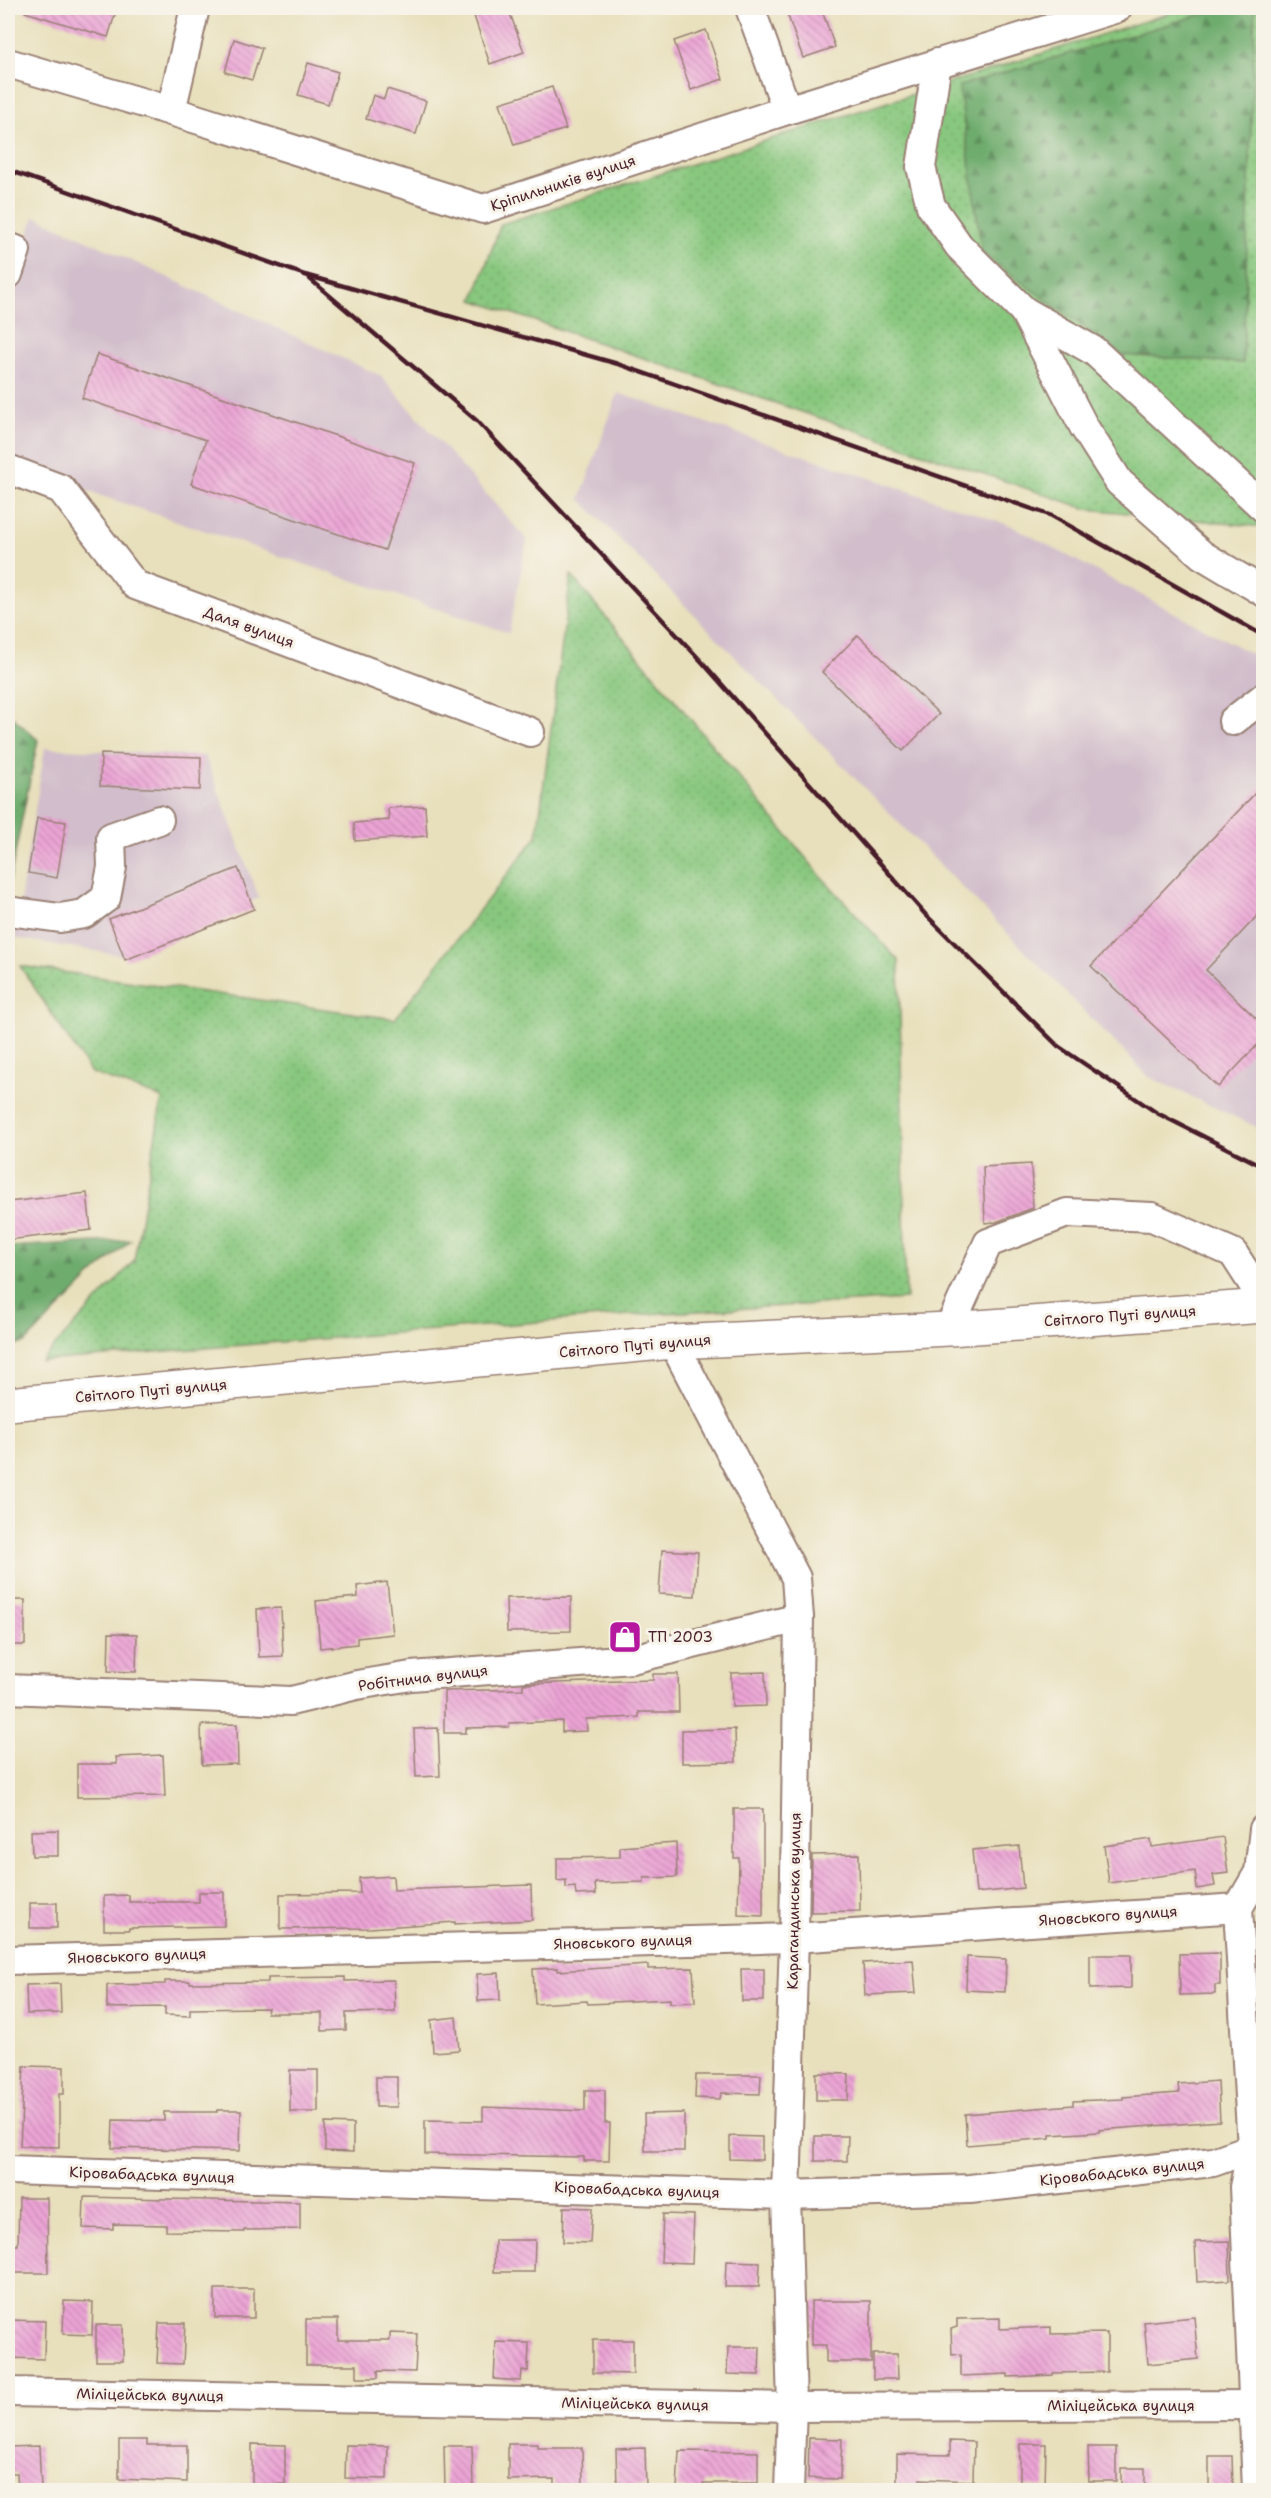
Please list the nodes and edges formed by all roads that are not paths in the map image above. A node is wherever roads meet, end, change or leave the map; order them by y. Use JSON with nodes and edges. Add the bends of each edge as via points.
{"nodes":[{"id":1,"x":195,"y":8,"type":"edge"},
{"id":2,"x":750,"y":8,"type":"edge"},
{"id":3,"x":1117,"y":8,"type":"edge"},
{"id":4,"x":8,"y":63,"type":"edge"},
{"id":5,"x":938,"y":63,"type":"junction"},
{"id":6,"x":787,"y":110,"type":"junction"},
{"id":7,"x":171,"y":111,"type":"junction"},
{"id":8,"x":8,"y":247,"type":"edge"},
{"id":9,"x":8,"y":274,"type":"edge"},
{"id":10,"x":1024,"y":311,"type":"junction"},
{"id":11,"x":8,"y":469,"type":"edge"},
{"id":12,"x":1263,"y":508,"type":"edge"},
{"id":13,"x":1263,"y":592,"type":"edge"},
{"id":14,"x":1263,"y":697,"type":"edge"},
{"id":15,"x":1233,"y":721,"type":"dead end"},
{"id":16,"x":530,"y":732,"type":"dead end"},
{"id":17,"x":159,"y":820,"type":"dead end"},
{"id":18,"x":8,"y":911,"type":"edge"},
{"id":19,"x":1263,"y":1301,"type":"edge"},
{"id":20,"x":1263,"y":1306,"type":"edge"},
{"id":21,"x":949,"y":1329,"type":"junction"},
{"id":22,"x":673,"y":1342,"type":"junction"},
{"id":23,"x":8,"y":1404,"type":"edge"},
{"id":24,"x":799,"y":1618,"type":"junction"},
{"id":25,"x":8,"y":1689,"type":"edge"},
{"id":26,"x":1263,"y":1829,"type":"edge"},
{"id":27,"x":1261,"y":1871,"type":"edge"},
{"id":28,"x":1238,"y":1908,"type":"junction"},
{"id":29,"x":794,"y":1938,"type":"junction"},
{"id":30,"x":8,"y":1960,"type":"edge"},
{"id":31,"x":1258,"y":2148,"type":"edge"},
{"id":32,"x":8,"y":2170,"type":"edge"},
{"id":33,"x":786,"y":2195,"type":"junction"},
{"id":34,"x":8,"y":2392,"type":"edge"},
{"id":35,"x":1258,"y":2405,"type":"edge"},
{"id":36,"x":792,"y":2408,"type":"junction"},
{"id":37,"x":789,"y":2490,"type":"edge"},
{"id":38,"x":1257,"y":2490,"type":"edge"}],
"edges":[{"from":1,"to":7,"type":"street"},
{"from":2,"to":6,"type":"street"},
{"from":3,"to":5,"type":"street","name":"Кріпильників вулиця"},
{"from":4,"to":7,"type":"street","name":"Кріпильників вулиця"},
{"from":5,"to":6,"type":"street","name":"Кріпильників вулиця"},
{"from":5,"to":10,"type":"street","via":[[921,167],[931,206],[960,246]]},
{"from":6,"to":7,"type":"street","name":"Кріпильників вулиця","via":[[483,209]]},
{"from":8,"to":9,"type":"street","via":[[16,250]]},
{"from":10,"to":12,"type":"street","via":[[1094,351]]},
{"from":10,"to":13,"type":"street","via":[[1084,427],[1119,482],[1202,555]]},
{"from":11,"to":16,"type":"street","name":"Даля вулиця","via":[[61,489],[135,585]]},
{"from":14,"to":15,"type":"street"},
{"from":17,"to":18,"type":"street","via":[[111,837],[112,867],[106,898],[84,914],[60,918]]},
{"from":19,"to":21,"type":"street","via":[[1233,1253],[1152,1217],[1067,1213],[988,1243]]},
{"from":20,"to":21,"type":"main road","name":"Світлого Путі вулиця"},
{"from":21,"to":22,"type":"main road","name":"Світлого Путі вулиця"},
{"from":22,"to":23,"type":"main road","name":"Світлого Путі вулиця"},
{"from":22,"to":24,"type":"street","name":"Карагандинська вулиця","via":[[796,1578]]},
{"from":24,"to":25,"type":"street","name":"Робітнича вулиця","via":[[632,1659],[411,1676],[291,1701]]},
{"from":24,"to":29,"type":"street","name":"Карагандинська вулиця"},
{"from":26,"to":27,"type":"street"},
{"from":27,"to":28,"type":"street"},
{"from":28,"to":29,"type":"street","name":"Яновського вулиця"},
{"from":28,"to":31,"type":"street"},
{"from":29,"to":30,"type":"street","name":"Яновського вулиця"},
{"from":29,"to":33,"type":"street","name":"Карагандинська вулиця"},
{"from":31,"to":33,"type":"street","name":"Кіровабадська вулиця","via":[[1213,2162],[970,2189]]},
{"from":31,"to":35,"type":"street","via":[[1244,2187]]},
{"from":32,"to":33,"type":"street","name":"Кіровабадська вулиця"},
{"from":33,"to":36,"type":"street","name":"Карагандинська вулиця"},
{"from":34,"to":36,"type":"street","name":"Міліцейська вулиця"},
{"from":35,"to":36,"type":"street","name":"Міліцейська вулиця"},
{"from":35,"to":38,"type":"street"},
{"from":36,"to":37,"type":"street","name":"Карагандинська вулиця"}]}
